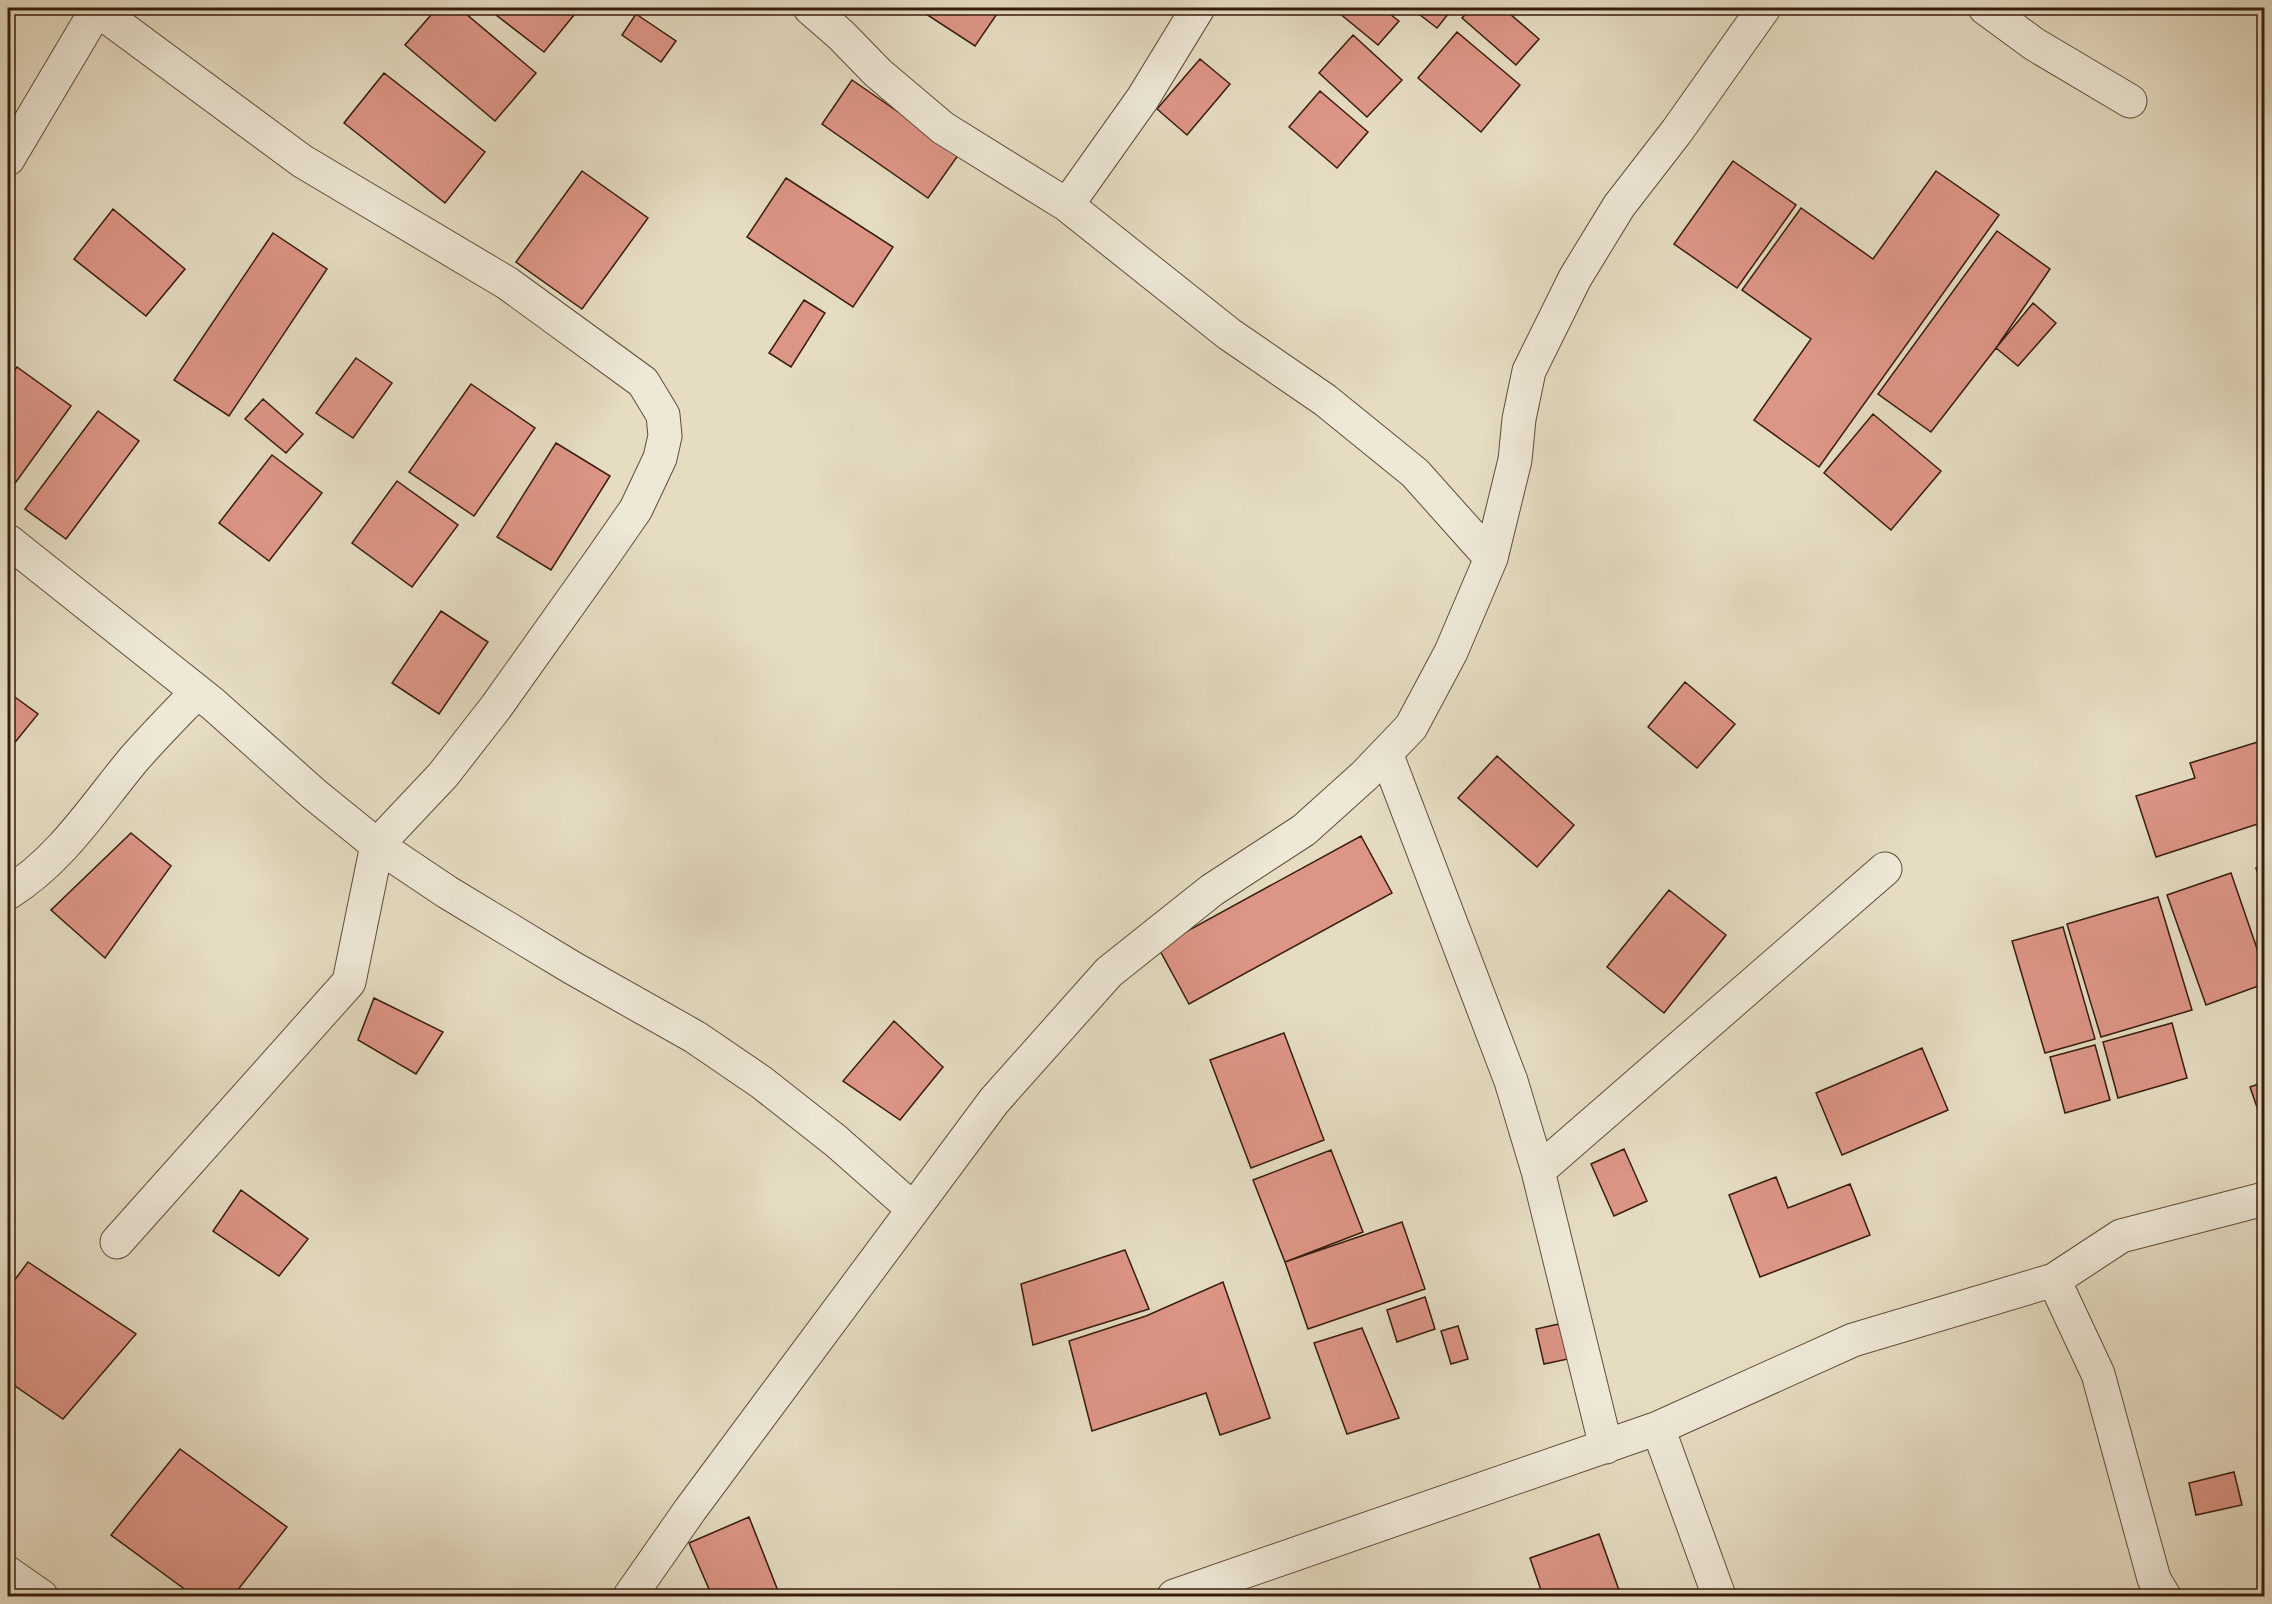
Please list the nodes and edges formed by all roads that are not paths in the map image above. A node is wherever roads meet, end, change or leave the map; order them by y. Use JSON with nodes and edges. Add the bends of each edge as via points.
{"nodes":[{"id":1,"x":96,"y":8,"type":"edge"},
{"id":2,"x":810,"y":8,"type":"edge"},
{"id":3,"x":1198,"y":8,"type":"edge"},
{"id":4,"x":1764,"y":8,"type":"edge"},
{"id":5,"x":1985,"y":8,"type":"edge"},
{"id":6,"x":2130,"y":102,"type":"dead end"},
{"id":7,"x":8,"y":159,"type":"edge"},
{"id":8,"x":1067,"y":205,"type":"junction"},
{"id":9,"x":8,"y":540,"type":"edge"},
{"id":10,"x":1491,"y":558,"type":"junction"},
{"id":11,"x":197,"y":692,"type":"junction"},
{"id":12,"x":1386,"y":753,"type":"junction"},
{"id":13,"x":376,"y":845,"type":"junction"},
{"id":14,"x":1886,"y":869,"type":"dead end"},
{"id":15,"x":8,"y":893,"type":"edge"},
{"id":16,"x":1538,"y":1172,"type":"junction"},
{"id":17,"x":2265,"y":1199,"type":"edge"},
{"id":18,"x":913,"y":1209,"type":"junction"},
{"id":19,"x":117,"y":1242,"type":"dead end"},
{"id":20,"x":2054,"y":1281,"type":"junction"},
{"id":21,"x":1658,"y":1428,"type":"junction"},
{"id":22,"x":1606,"y":1447,"type":"junction"},
{"id":23,"x":8,"y":1573,"type":"edge"},
{"id":24,"x":41,"y":1596,"type":"edge"},
{"id":25,"x":630,"y":1596,"type":"edge"},
{"id":26,"x":1174,"y":1596,"type":"edge"},
{"id":27,"x":1719,"y":1596,"type":"edge"},
{"id":28,"x":2164,"y":1596,"type":"edge"}],
"edges":[{"from":1,"to":7,"type":"street"},
{"from":1,"to":13,"type":"street","via":[[302,161],[507,283],[643,382],[663,414],[665,436],[660,458],[636,509],[443,775]]},
{"from":2,"to":8,"type":"street","via":[[943,128]]},
{"from":3,"to":8,"type":"street","via":[[1143,98]]},
{"from":4,"to":10,"type":"street","via":[[1618,206],[1570,288],[1529,371],[1515,460]]},
{"from":5,"to":6,"type":"street","via":[[2034,44]]},
{"from":8,"to":10,"type":"street","via":[[1229,334],[1325,400],[1415,473]]},
{"from":9,"to":11,"type":"street"},
{"from":10,"to":12,"type":"street","via":[[1451,652],[1411,727]]},
{"from":11,"to":13,"type":"street"},
{"from":11,"to":15,"type":"street","via":[[135,758],[83,825],[31,878]]},
{"from":12,"to":16,"type":"street","via":[[1511,1081]]},
{"from":12,"to":18,"type":"street","via":[[1304,830],[1212,890],[1109,972],[994,1101]]},
{"from":13,"to":18,"type":"street","via":[[552,956],[714,1050],[817,1126]]},
{"from":13,"to":19,"type":"street","via":[[349,982]]},
{"from":14,"to":16,"type":"street"},
{"from":16,"to":22,"type":"street"},
{"from":17,"to":20,"type":"street","via":[[2121,1236]]},
{"from":18,"to":25,"type":"street"},
{"from":20,"to":21,"type":"street","via":[[1853,1340]]},
{"from":20,"to":28,"type":"street","via":[[2098,1374],[2154,1580]]},
{"from":21,"to":22,"type":"street"},
{"from":21,"to":27,"type":"street"},
{"from":22,"to":26,"type":"street"},
{"from":23,"to":24,"type":"street"}]}
